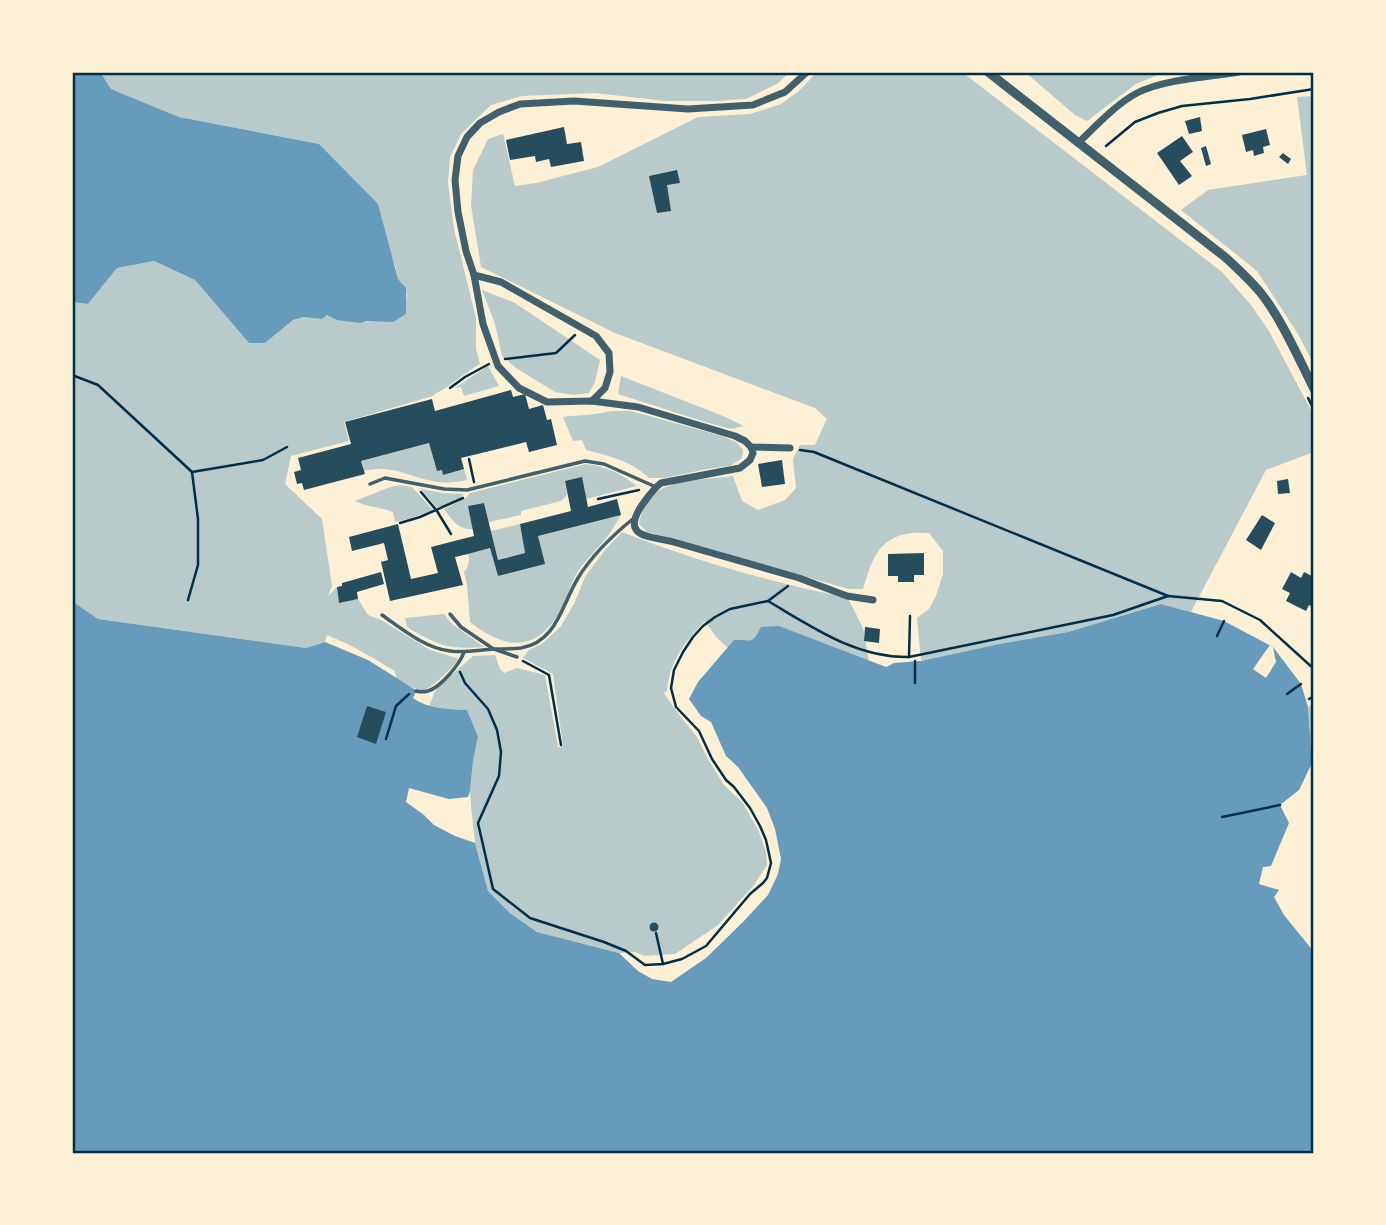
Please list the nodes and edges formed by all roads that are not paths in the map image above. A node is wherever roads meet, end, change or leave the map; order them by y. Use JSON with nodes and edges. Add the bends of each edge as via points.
{"nodes":[{"id":1,"x":807,"y":72,"type":"edge"},
{"id":2,"x":988,"y":72,"type":"edge"},
{"id":3,"x":1240,"y":72,"type":"edge"},
{"id":4,"x":1078,"y":143,"type":"junction"},
{"id":5,"x":474,"y":275,"type":"junction"},
{"id":6,"x":1314,"y":389,"type":"edge"},
{"id":7,"x":592,"y":401,"type":"junction"},
{"id":8,"x":751,"y":447,"type":"junction"},
{"id":9,"x":790,"y":448,"type":"road end"},
{"id":10,"x":370,"y":484,"type":"dead end"},
{"id":11,"x":656,"y":487,"type":"junction"},
{"id":12,"x":634,"y":518,"type":"junction"},
{"id":13,"x":873,"y":600,"type":"dead end"},
{"id":14,"x":450,"y":614,"type":"dead end"},
{"id":15,"x":382,"y":615,"type":"dead end"},
{"id":16,"x":494,"y":649,"type":"junction"},
{"id":17,"x":464,"y":652,"type":"junction"},
{"id":18,"x":517,"y":657,"type":"road end"},
{"id":19,"x":415,"y":691,"type":"road end"}],
"edges":[{"from":1,"to":5,"type":"street","via":[[785,92],[753,105],[520,104],[480,123],[467,136],[458,156],[455,180],[457,212]]},
{"from":2,"to":4,"type":"street"},
{"from":3,"to":4,"type":"street","via":[[1164,83],[1137,93]]},
{"from":4,"to":6,"type":"street","via":[[1247,278],[1262,294]]},
{"from":5,"to":7,"type":"street","via":[[483,324],[498,366],[519,388],[547,402]]},
{"from":5,"to":7,"type":"street","via":[[500,282],[596,336],[609,353],[610,372],[605,388]]},
{"from":7,"to":8,"type":"street","via":[[638,407],[735,436]]},
{"from":8,"to":9,"type":"street"},
{"from":8,"to":11,"type":"street","via":[[750,460],[740,468]]},
{"from":10,"to":11,"type":"lane","via":[[385,478],[467,490],[585,461],[604,464]]},
{"from":11,"to":12,"type":"street"},
{"from":12,"to":13,"type":"street","via":[[638,532],[648,537]]},
{"from":12,"to":16,"type":"lane","via":[[589,562],[554,628],[523,648]]},
{"from":14,"to":16,"type":"lane"},
{"from":15,"to":17,"type":"lane","via":[[427,644]]},
{"from":16,"to":17,"type":"lane"},
{"from":16,"to":18,"type":"lane"},
{"from":17,"to":19,"type":"lane","via":[[458,665],[434,687]]}]}
